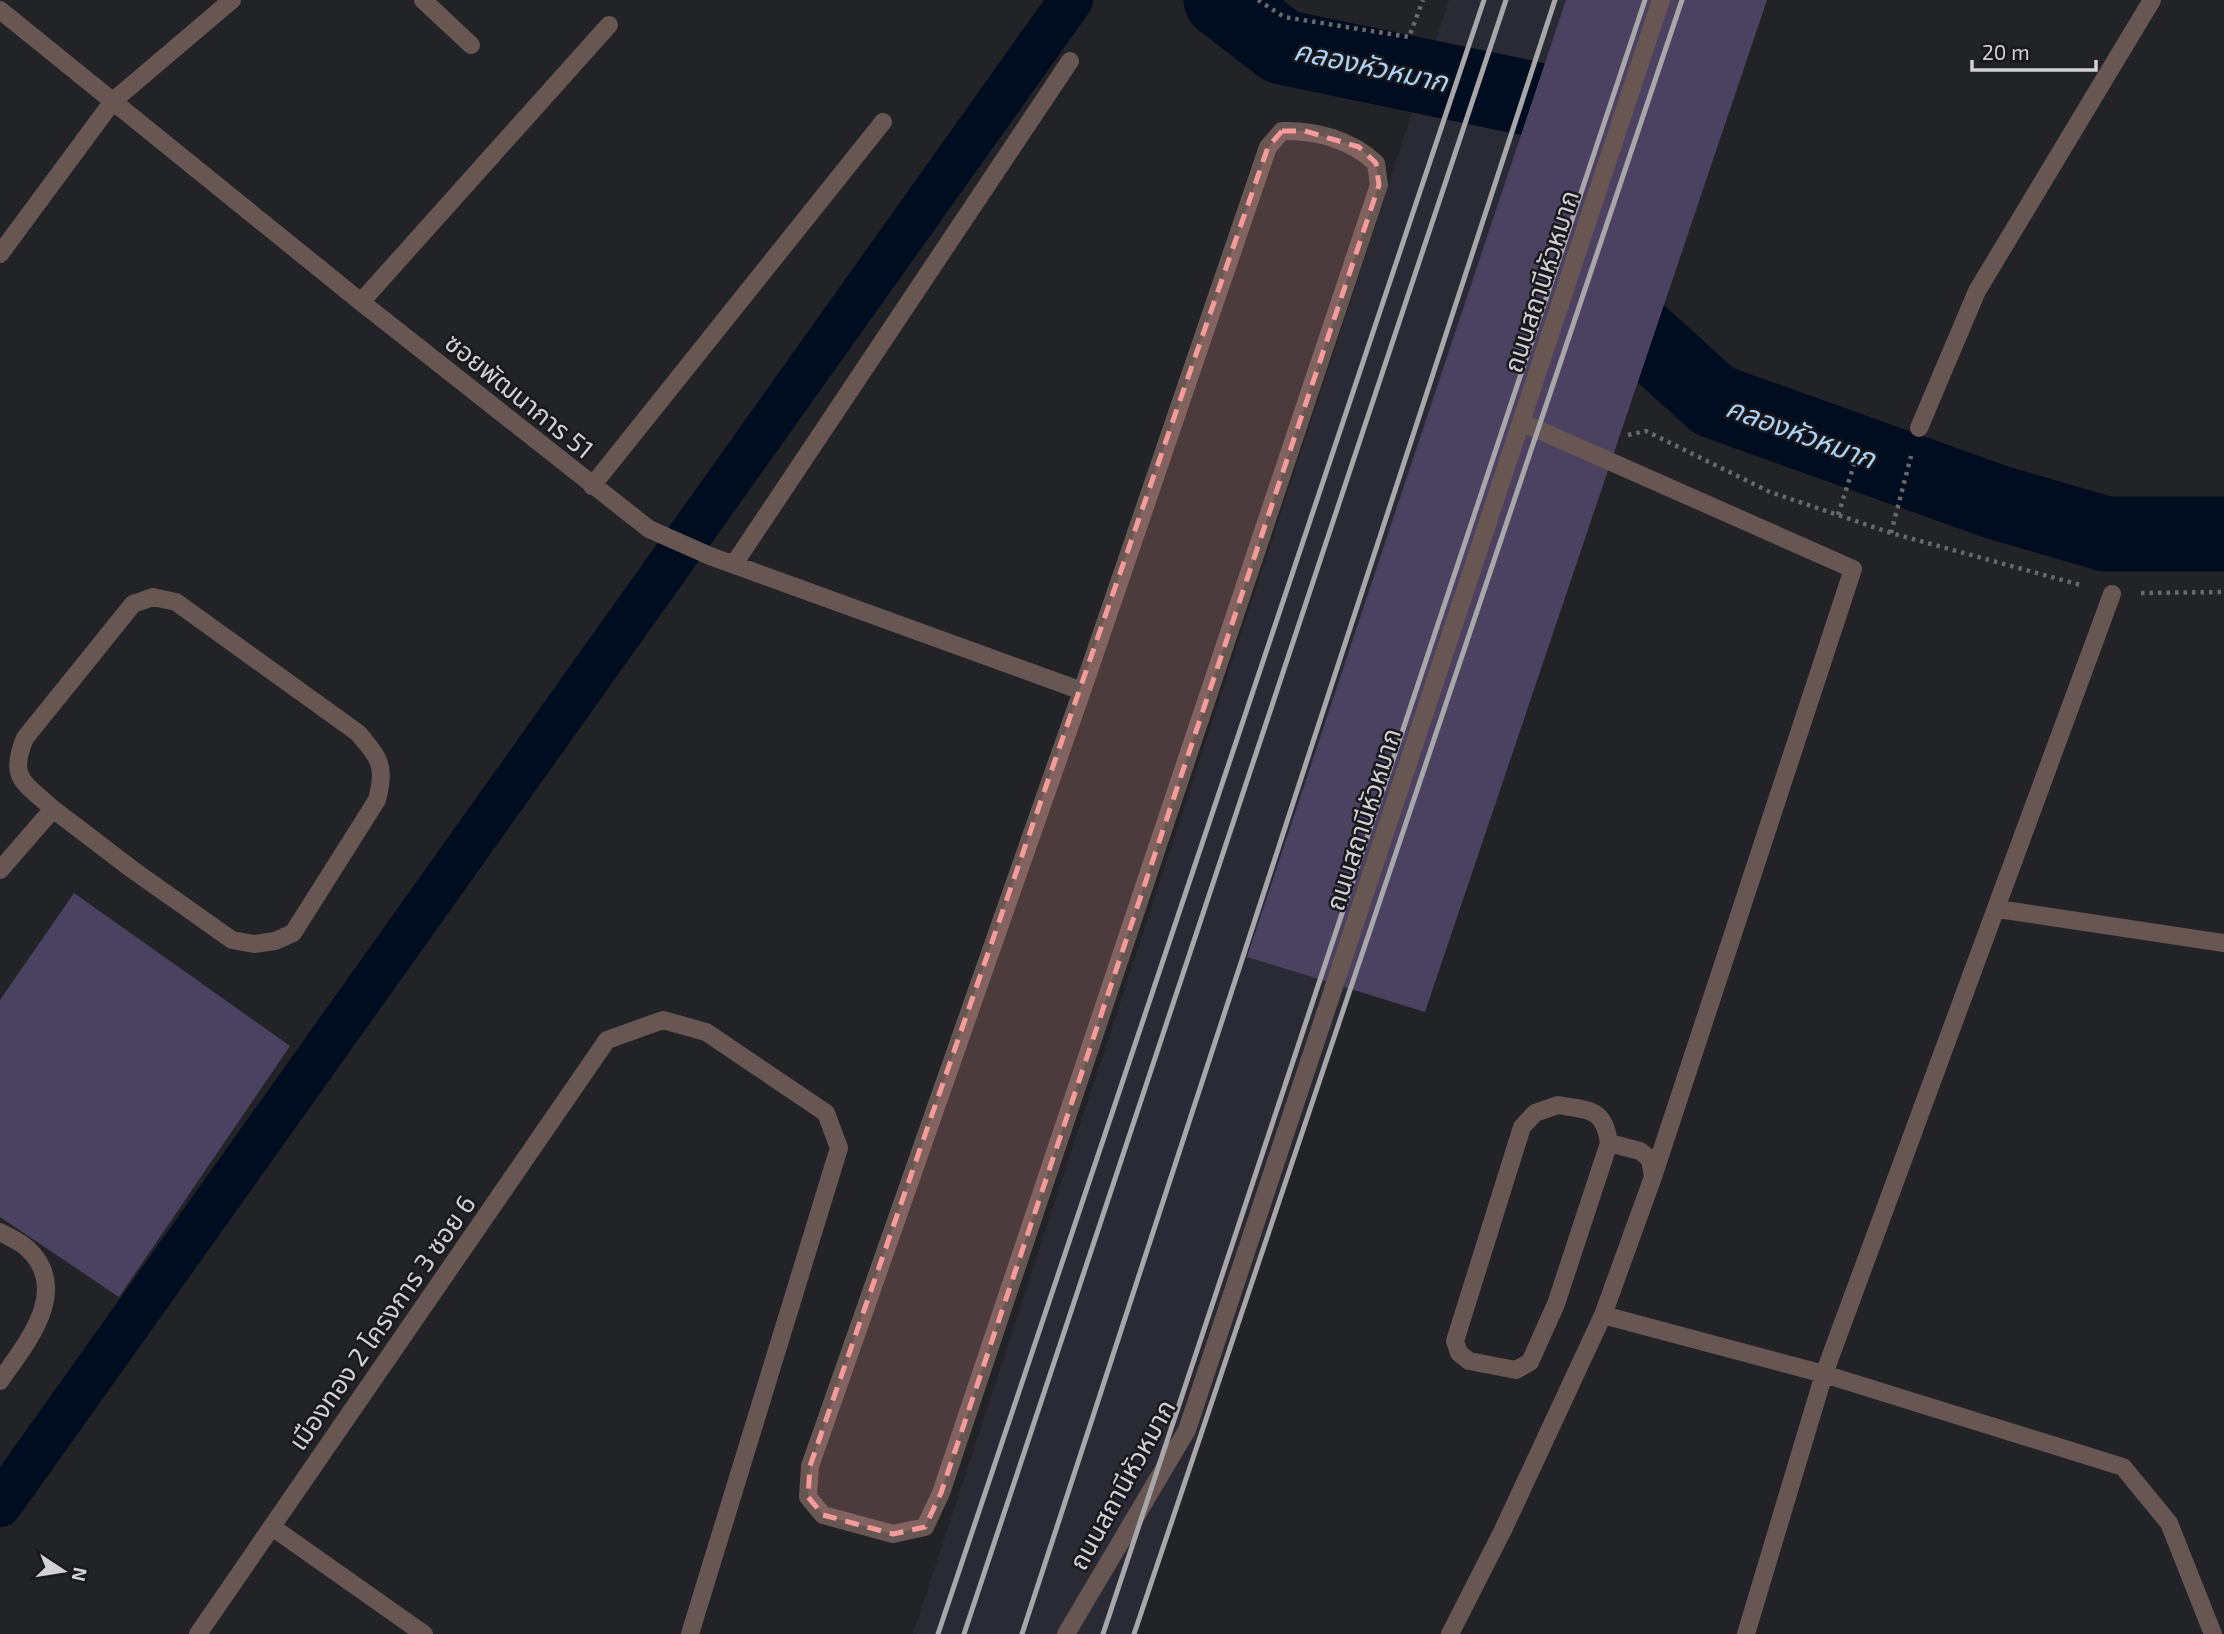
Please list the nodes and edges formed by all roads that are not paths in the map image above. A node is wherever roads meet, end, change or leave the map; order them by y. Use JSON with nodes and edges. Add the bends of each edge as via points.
{"nodes":[{"id":1,"x":232,"y":0,"type":"edge"},
{"id":2,"x":423,"y":0,"type":"edge"},
{"id":3,"x":1661,"y":0,"type":"edge"},
{"id":4,"x":2151,"y":0,"type":"edge"},
{"id":5,"x":0,"y":9,"type":"edge"},
{"id":6,"x":609,"y":26,"type":"dead end"},
{"id":7,"x":471,"y":45,"type":"dead end"},
{"id":8,"x":1070,"y":61,"type":"dead end"},
{"id":9,"x":113,"y":101,"type":"junction"},
{"id":10,"x":883,"y":122,"type":"dead end"},
{"id":11,"x":0,"y":254,"type":"edge"},
{"id":12,"x":361,"y":302,"type":"junction"},
{"id":13,"x":1521,"y":422,"type":"junction"},
{"id":14,"x":1919,"y":428,"type":"road end"},
{"id":15,"x":592,"y":486,"type":"junction"},
{"id":16,"x":734,"y":564,"type":"junction"},
{"id":17,"x":2112,"y":594,"type":"road end"},
{"id":18,"x":1082,"y":691,"type":"junction"},
{"id":19,"x":53,"y":808,"type":"junction"},
{"id":20,"x":0,"y":870,"type":"edge"},
{"id":21,"x":1998,"y":909,"type":"junction"},
{"id":22,"x":2224,"y":943,"type":"edge"},
{"id":23,"x":1609,"y":1143,"type":"junction"},
{"id":24,"x":1653,"y":1177,"type":"junction"},
{"id":25,"x":0,"y":1232,"type":"edge"},
{"id":26,"x":1603,"y":1315,"type":"junction"},
{"id":27,"x":1824,"y":1374,"type":"junction"},
{"id":28,"x":0,"y":1381,"type":"edge"},
{"id":29,"x":272,"y":1527,"type":"junction"},
{"id":30,"x":198,"y":1634,"type":"edge"},
{"id":31,"x":424,"y":1634,"type":"edge"},
{"id":32,"x":690,"y":1634,"type":"edge"},
{"id":33,"x":1066,"y":1634,"type":"edge"},
{"id":34,"x":1450,"y":1634,"type":"edge"},
{"id":35,"x":1746,"y":1634,"type":"edge"},
{"id":36,"x":2213,"y":1634,"type":"edge"}],
"edges":[{"from":1,"to":9,"type":"street"},
{"from":2,"to":7,"type":"street"},
{"from":3,"to":13,"type":"street","name":"ถนนสถานีหัวหมาก"},
{"from":4,"to":14,"type":"street","via":[[1977,291]]},
{"from":5,"to":9,"type":"street","name":"ซอยพัฒนาการ 51"},
{"from":6,"to":12,"type":"street"},
{"from":8,"to":16,"type":"street"},
{"from":9,"to":11,"type":"street"},
{"from":9,"to":12,"type":"street","name":"ซอยพัฒนาการ 51"},
{"from":10,"to":15,"type":"street"},
{"from":12,"to":15,"type":"street","name":"ซอยพัฒนาการ 51"},
{"from":13,"to":24,"type":"street","via":[[1853,569]]},
{"from":13,"to":33,"type":"street","name":"ถนนสถานีหัวหมาก","via":[[1187,1430]]},
{"from":15,"to":16,"type":"street","name":"ซอยพัฒนาการ 51","via":[[649,529]]},
{"from":16,"to":18,"type":"street","name":"ซอยพัฒนาการ 51"},
{"from":17,"to":21,"type":"street"},
{"from":18,"to":18,"type":"street","via":[[1268,147],[1283,131],[1305,131],[1359,147],[1376,163],[1379,185],[942,1493],[925,1527],[893,1534],[823,1515],[808,1497],[810,1466]]},
{"from":19,"to":19,"type":"street","via":[[232,940],[254,944],[275,942],[293,933],[377,800],[383,778],[379,757],[359,733],[176,602],[153,597],[133,604],[25,738],[16,760],[20,779]]},
{"from":19,"to":20,"type":"street"},
{"from":21,"to":22,"type":"street"},
{"from":21,"to":27,"type":"street"},
{"from":23,"to":23,"type":"street","via":[[1556,1304],[1530,1362],[1516,1370],[1469,1361],[1459,1353],[1455,1341],[1522,1127],[1535,1113],[1558,1105],[1597,1113]]},
{"from":23,"to":24,"type":"street","via":[[1640,1151],[1650,1159]]},
{"from":24,"to":26,"type":"street"},
{"from":25,"to":28,"type":"street","via":[[28,1249],[43,1270],[47,1294],[38,1326]]},
{"from":26,"to":27,"type":"street"},
{"from":26,"to":34,"type":"street"},
{"from":27,"to":35,"type":"street"},
{"from":27,"to":36,"type":"street","via":[[2123,1468],[2169,1523]]},
{"from":29,"to":30,"type":"street","name":"เมืองทอง 2 โครงการ 3 ซอย 6"},
{"from":29,"to":31,"type":"street"},
{"from":29,"to":32,"type":"street","name":"เมืองทอง 2 โครงการ 3 ซอย 6","via":[[607,1040],[663,1020],[706,1032],[826,1113],[839,1148]]}]}
